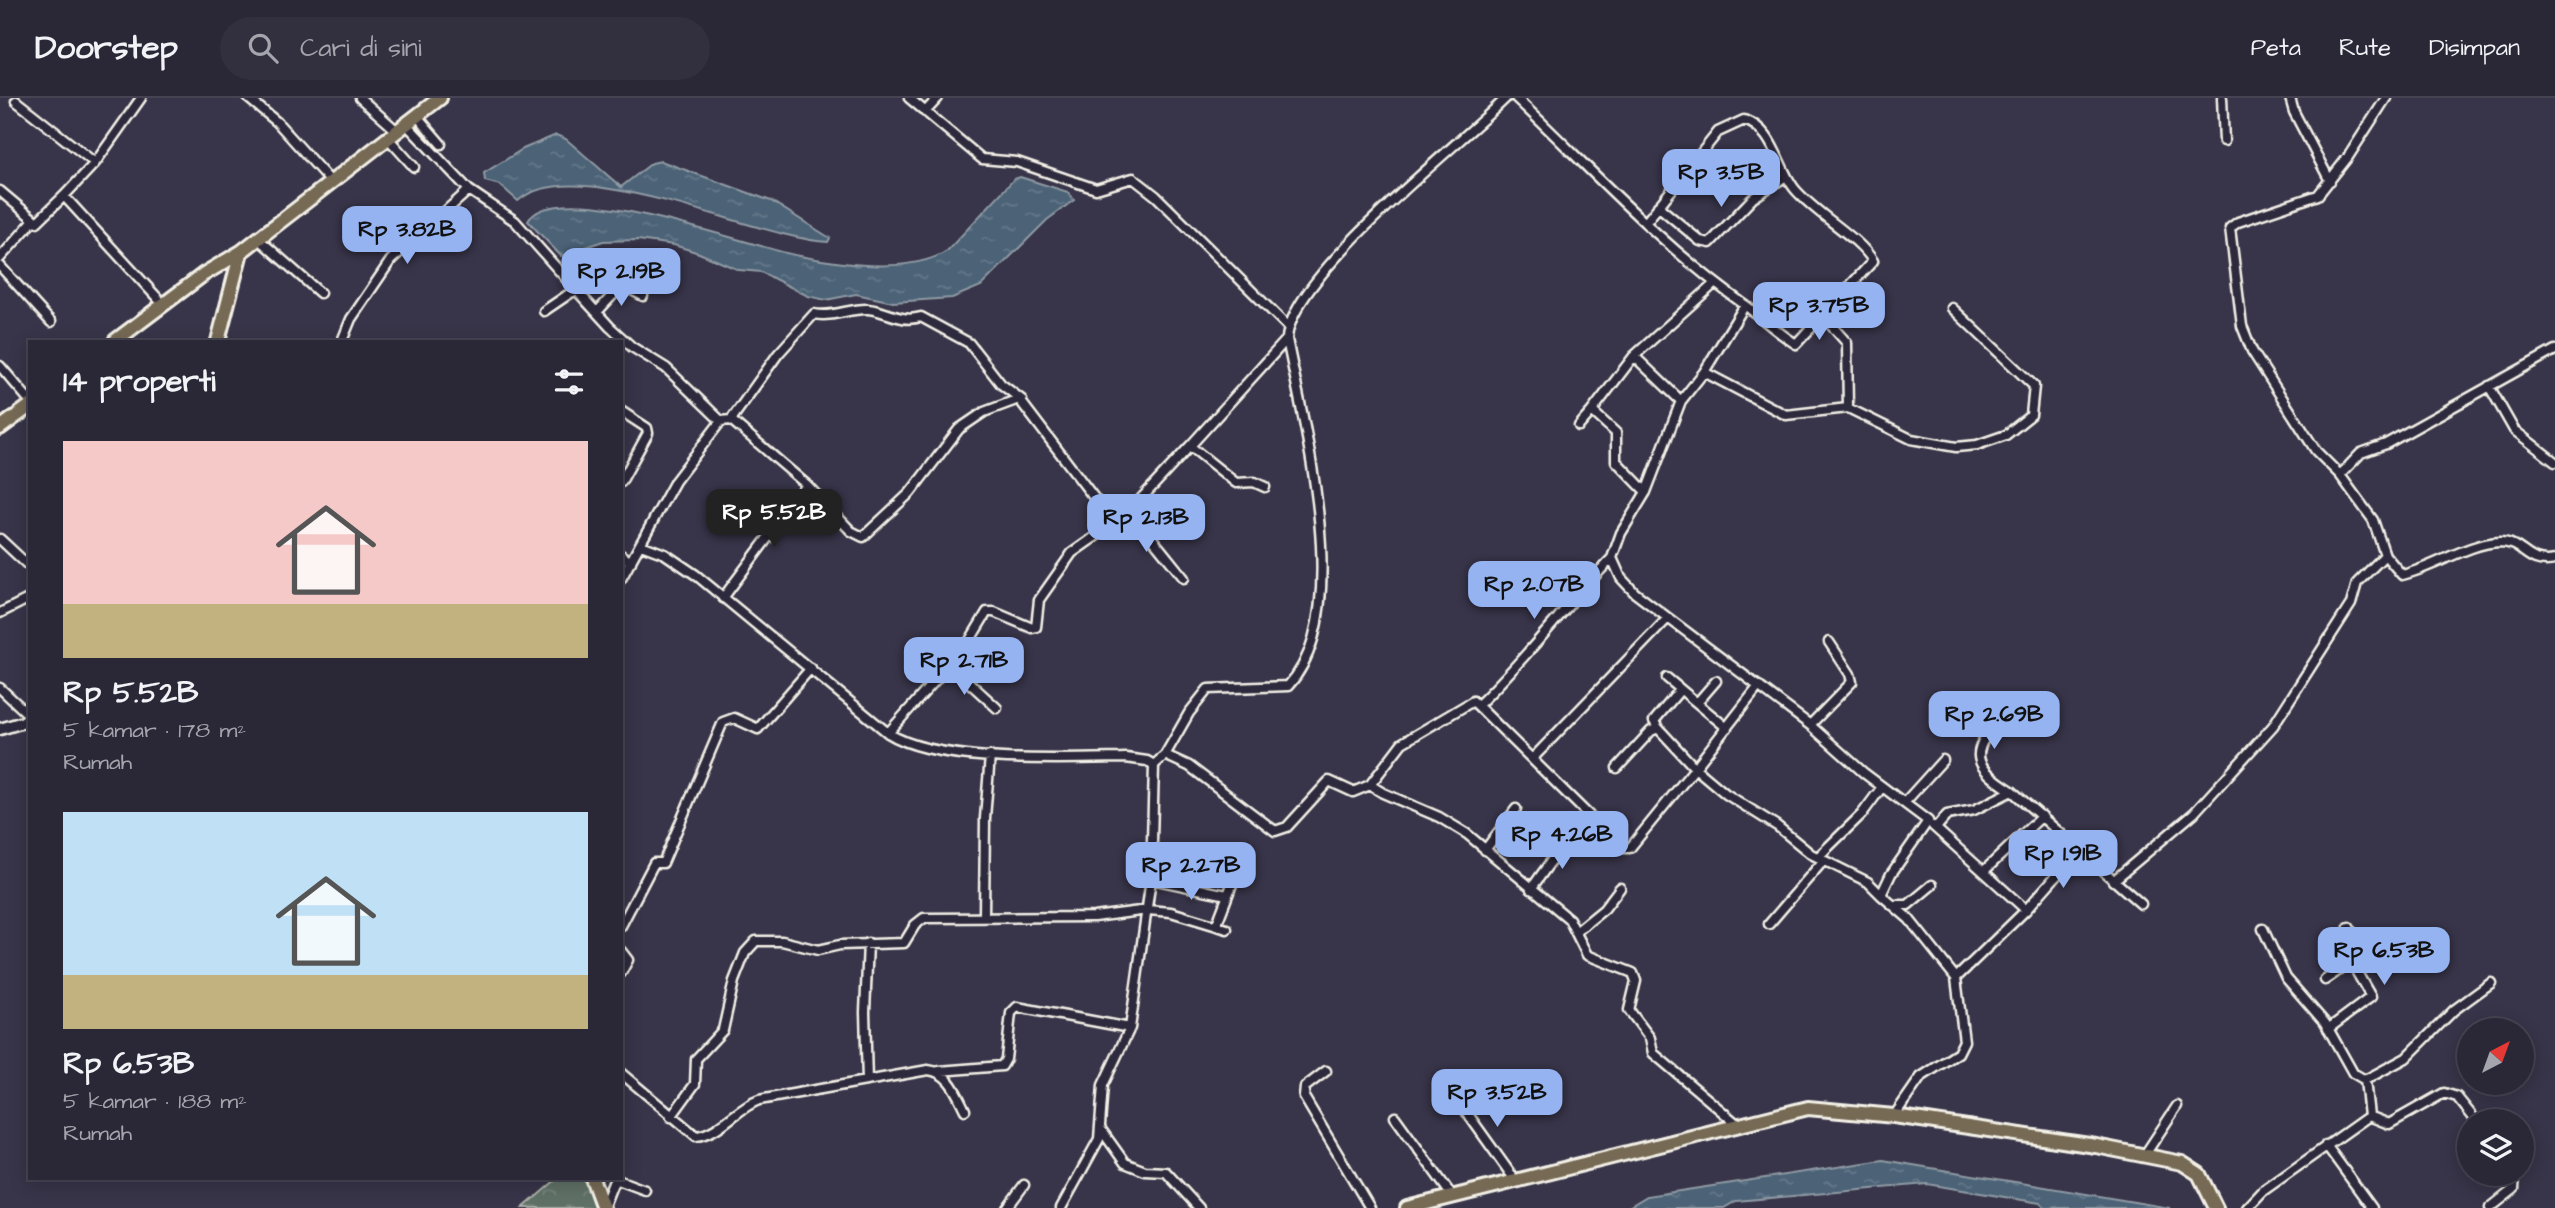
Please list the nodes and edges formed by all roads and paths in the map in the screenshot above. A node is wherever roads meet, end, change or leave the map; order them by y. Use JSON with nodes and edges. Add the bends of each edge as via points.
{"nodes":[{"id":1,"x":141,"y":98,"type":"edge"},
{"id":2,"x":248,"y":98,"type":"edge"},
{"id":3,"x":360,"y":98,"type":"edge"},
{"id":4,"x":440,"y":98,"type":"edge"},
{"id":5,"x":909,"y":98,"type":"edge"},
{"id":6,"x":937,"y":98,"type":"edge"},
{"id":7,"x":1516,"y":98,"type":"edge"},
{"id":8,"x":2222,"y":98,"type":"edge"},
{"id":9,"x":2290,"y":98,"type":"edge"},
{"id":10,"x":2386,"y":98,"type":"edge"},
{"id":11,"x":1500,"y":100,"type":"edge"},
{"id":12,"x":16,"y":101,"type":"dead end"},
{"id":13,"x":925,"y":112,"type":"junction"},
{"id":14,"x":401,"y":127,"type":"junction"},
{"id":15,"x":2224,"y":141,"type":"dead end"},
{"id":16,"x":441,"y":144,"type":"dead end"},
{"id":17,"x":94,"y":163,"type":"junction"},
{"id":18,"x":414,"y":167,"type":"dead end"},
{"id":19,"x":1786,"y":176,"type":"junction"},
{"id":20,"x":2330,"y":181,"type":"junction"},
{"id":21,"x":331,"y":182,"type":"junction"},
{"id":22,"x":469,"y":190,"type":"junction"},
{"id":23,"x":0,"y":191,"type":"edge"},
{"id":24,"x":64,"y":196,"type":"junction"},
{"id":25,"x":1658,"y":206,"type":"junction"},
{"id":26,"x":33,"y":220,"type":"junction"},
{"id":27,"x":1646,"y":222,"type":"junction"},
{"id":28,"x":262,"y":236,"type":"junction"},
{"id":29,"x":241,"y":252,"type":"junction"},
{"id":30,"x":0,"y":258,"type":"edge"},
{"id":31,"x":0,"y":266,"type":"edge"},
{"id":32,"x":1713,"y":285,"type":"junction"},
{"id":33,"x":578,"y":292,"type":"junction"},
{"id":34,"x":320,"y":293,"type":"dead end"},
{"id":35,"x":643,"y":296,"type":"dead end"},
{"id":36,"x":163,"y":304,"type":"junction"},
{"id":37,"x":1745,"y":305,"type":"junction"},
{"id":38,"x":1952,"y":308,"type":"dead end"},
{"id":39,"x":544,"y":311,"type":"dead end"},
{"id":40,"x":597,"y":312,"type":"junction"},
{"id":41,"x":1822,"y":315,"type":"junction"},
{"id":42,"x":51,"y":323,"type":"dead end"},
{"id":43,"x":1288,"y":327,"type":"junction"},
{"id":44,"x":1287,"y":339,"type":"junction"},
{"id":45,"x":115,"y":340,"type":"edge"},
{"id":46,"x":218,"y":340,"type":"edge"},
{"id":47,"x":342,"y":340,"type":"edge"},
{"id":48,"x":2555,"y":350,"type":"edge"},
{"id":49,"x":1634,"y":356,"type":"junction"},
{"id":50,"x":0,"y":366,"type":"edge"},
{"id":51,"x":1704,"y":372,"type":"junction"},
{"id":52,"x":2489,"y":386,"type":"junction"},
{"id":53,"x":1022,"y":400,"type":"junction"},
{"id":54,"x":28,"y":401,"type":"edge"},
{"id":55,"x":1681,"y":401,"type":"junction"},
{"id":56,"x":28,"y":405,"type":"edge"},
{"id":57,"x":1848,"y":408,"type":"junction"},
{"id":58,"x":1592,"y":411,"type":"junction"},
{"id":59,"x":623,"y":412,"type":"edge"},
{"id":60,"x":721,"y":421,"type":"junction"},
{"id":61,"x":731,"y":421,"type":"junction"},
{"id":62,"x":1579,"y":426,"type":"dead end"},
{"id":63,"x":0,"y":428,"type":"edge"},
{"id":64,"x":1190,"y":446,"type":"junction"},
{"id":65,"x":2555,"y":462,"type":"edge"},
{"id":66,"x":623,"y":463,"type":"edge"},
{"id":67,"x":630,"y":468,"type":"junction"},
{"id":68,"x":2340,"y":475,"type":"junction"},
{"id":69,"x":623,"y":479,"type":"edge"},
{"id":70,"x":807,"y":485,"type":"junction"},
{"id":71,"x":1265,"y":487,"type":"dead end"},
{"id":72,"x":1646,"y":492,"type":"junction"},
{"id":73,"x":1126,"y":515,"type":"junction"},
{"id":74,"x":1114,"y":524,"type":"junction"},
{"id":75,"x":0,"y":538,"type":"edge"},
{"id":76,"x":641,"y":545,"type":"junction"},
{"id":77,"x":2385,"y":555,"type":"junction"},
{"id":78,"x":623,"y":556,"type":"edge"},
{"id":79,"x":26,"y":557,"type":"edge"},
{"id":80,"x":1612,"y":558,"type":"junction"},
{"id":81,"x":2555,"y":560,"type":"edge"},
{"id":82,"x":631,"y":562,"type":"junction"},
{"id":83,"x":623,"y":576,"type":"edge"},
{"id":84,"x":1184,"y":578,"type":"dead end"},
{"id":85,"x":723,"y":598,"type":"junction"},
{"id":86,"x":28,"y":599,"type":"edge"},
{"id":87,"x":0,"y":613,"type":"edge"},
{"id":88,"x":1667,"y":619,"type":"junction"},
{"id":89,"x":1829,"y":642,"type":"dead end"},
{"id":90,"x":950,"y":665,"type":"junction"},
{"id":91,"x":811,"y":668,"type":"junction"},
{"id":92,"x":1667,"y":678,"type":"dead end"},
{"id":93,"x":1716,"y":681,"type":"dead end"},
{"id":94,"x":1759,"y":686,"type":"junction"},
{"id":95,"x":0,"y":688,"type":"edge"},
{"id":96,"x":1681,"y":690,"type":"junction"},
{"id":97,"x":1697,"y":703,"type":"junction"},
{"id":98,"x":1478,"y":705,"type":"junction"},
{"id":99,"x":997,"y":708,"type":"dead end"},
{"id":100,"x":2006,"y":708,"type":"dead end"},
{"id":101,"x":28,"y":716,"type":"edge"},
{"id":102,"x":28,"y":719,"type":"edge"},
{"id":103,"x":1810,"y":725,"type":"junction"},
{"id":104,"x":1658,"y":728,"type":"junction"},
{"id":105,"x":1727,"y":728,"type":"junction"},
{"id":106,"x":0,"y":729,"type":"edge"},
{"id":107,"x":888,"y":733,"type":"junction"},
{"id":108,"x":1165,"y":755,"type":"junction"},
{"id":109,"x":990,"y":756,"type":"junction"},
{"id":110,"x":1533,"y":758,"type":"junction"},
{"id":111,"x":1943,"y":760,"type":"dead end"},
{"id":112,"x":1154,"y":765,"type":"junction"},
{"id":113,"x":1617,"y":768,"type":"dead end"},
{"id":114,"x":1695,"y":768,"type":"junction"},
{"id":115,"x":1370,"y":785,"type":"junction"},
{"id":116,"x":1882,"y":787,"type":"junction"},
{"id":117,"x":2012,"y":791,"type":"junction"},
{"id":118,"x":1905,"y":802,"type":"junction"},
{"id":119,"x":1516,"y":809,"type":"dead end"},
{"id":120,"x":2042,"y":816,"type":"junction"},
{"id":121,"x":1928,"y":821,"type":"junction"},
{"id":122,"x":1936,"y":828,"type":"junction"},
{"id":123,"x":1569,"y":836,"type":"dead end"},
{"id":124,"x":1485,"y":850,"type":"junction"},
{"id":125,"x":2079,"y":850,"type":"junction"},
{"id":126,"x":1821,"y":859,"type":"junction"},
{"id":127,"x":1984,"y":871,"type":"junction"},
{"id":128,"x":1151,"y":879,"type":"junction"},
{"id":129,"x":2113,"y":881,"type":"junction"},
{"id":130,"x":1233,"y":882,"type":"dead end"},
{"id":131,"x":1932,"y":885,"type":"dead end"},
{"id":132,"x":1620,"y":888,"type":"dead end"},
{"id":133,"x":1531,"y":889,"type":"junction"},
{"id":134,"x":1227,"y":895,"type":"junction"},
{"id":135,"x":1881,"y":895,"type":"junction"},
{"id":136,"x":2141,"y":904,"type":"dead end"},
{"id":137,"x":1892,"y":905,"type":"junction"},
{"id":138,"x":2026,"y":909,"type":"junction"},
{"id":139,"x":1148,"y":911,"type":"junction"},
{"id":140,"x":984,"y":917,"type":"junction"},
{"id":141,"x":623,"y":922,"type":"edge"},
{"id":142,"x":1769,"y":924,"type":"dead end"},
{"id":143,"x":1216,"y":926,"type":"junction"},
{"id":144,"x":2349,"y":927,"type":"dead end"},
{"id":145,"x":1227,"y":929,"type":"dead end"},
{"id":146,"x":2263,"y":929,"type":"dead end"},
{"id":147,"x":1577,"y":932,"type":"junction"},
{"id":148,"x":868,"y":943,"type":"junction"},
{"id":149,"x":623,"y":954,"type":"edge"},
{"id":150,"x":2351,"y":962,"type":"junction"},
{"id":151,"x":623,"y":969,"type":"edge"},
{"id":152,"x":1956,"y":978,"type":"junction"},
{"id":153,"x":2325,"y":980,"type":"dead end"},
{"id":154,"x":2491,"y":983,"type":"dead end"},
{"id":155,"x":1130,"y":1028,"type":"junction"},
{"id":156,"x":2328,"y":1029,"type":"junction"},
{"id":157,"x":939,"y":1071,"type":"junction"},
{"id":158,"x":1326,"y":1071,"type":"dead end"},
{"id":159,"x":623,"y":1075,"type":"edge"},
{"id":160,"x":2365,"y":1080,"type":"junction"},
{"id":161,"x":867,"y":1081,"type":"junction"},
{"id":162,"x":1455,"y":1096,"type":"dead end"},
{"id":163,"x":2177,"y":1106,"type":"dead end"},
{"id":164,"x":2467,"y":1109,"type":"edge"},
{"id":165,"x":965,"y":1110,"type":"dead end"},
{"id":166,"x":1894,"y":1116,"type":"junction"},
{"id":167,"x":2369,"y":1116,"type":"junction"},
{"id":168,"x":671,"y":1117,"type":"junction"},
{"id":169,"x":1395,"y":1117,"type":"dead end"},
{"id":170,"x":1737,"y":1124,"type":"junction"},
{"id":171,"x":1100,"y":1128,"type":"junction"},
{"id":172,"x":2326,"y":1145,"type":"junction"},
{"id":173,"x":2144,"y":1156,"type":"junction"},
{"id":174,"x":594,"y":1180,"type":"edge"},
{"id":175,"x":1515,"y":1180,"type":"junction"},
{"id":176,"x":1024,"y":1185,"type":"dead end"},
{"id":177,"x":2514,"y":1186,"type":"edge"},
{"id":178,"x":645,"y":1191,"type":"dead end"},
{"id":179,"x":1452,"y":1196,"type":"junction"},
{"id":180,"x":603,"y":1208,"type":"edge"},
{"id":181,"x":1007,"y":1208,"type":"edge"},
{"id":182,"x":1061,"y":1208,"type":"edge"},
{"id":183,"x":1199,"y":1208,"type":"edge"},
{"id":184,"x":1370,"y":1208,"type":"edge"},
{"id":185,"x":1406,"y":1208,"type":"edge"},
{"id":186,"x":2216,"y":1208,"type":"edge"},
{"id":187,"x":2247,"y":1208,"type":"edge"},
{"id":188,"x":2372,"y":1208,"type":"edge"},
{"id":189,"x":2490,"y":1208,"type":"edge"}],
"edges":[{"from":1,"to":17,"type":"street"},
{"from":2,"to":21,"type":"street","via":[[277,122]]},
{"from":3,"to":14,"type":"street"},
{"from":4,"to":14,"type":"main road"},
{"from":5,"to":13,"type":"street"},
{"from":6,"to":13,"type":"street"},
{"from":7,"to":27,"type":"street"},
{"from":8,"to":15,"type":"street"},
{"from":9,"to":20,"type":"street"},
{"from":10,"to":20,"type":"street"},
{"from":11,"to":43,"type":"street","via":[[1340,253],[1303,295]]},
{"from":12,"to":17,"type":"street"},
{"from":13,"to":43,"type":"street","via":[[982,159],[1017,162],[1096,189],[1133,178]]},
{"from":14,"to":16,"type":"street"},
{"from":14,"to":18,"type":"street"},
{"from":14,"to":21,"type":"main road"},
{"from":14,"to":22,"type":"street"},
{"from":17,"to":24,"type":"street"},
{"from":19,"to":25,"type":"street","via":[[1753,198],[1710,243],[1700,241]]},
{"from":19,"to":25,"type":"street","via":[[1767,137],[1754,124],[1736,122],[1717,132]]},
{"from":19,"to":41,"type":"street","via":[[1806,202],[1872,258]]},
{"from":20,"to":68,"type":"street","via":[[2313,198],[2238,222],[2230,231],[2245,338],[2316,451]]},
{"from":21,"to":28,"type":"main road"},
{"from":22,"to":33,"type":"street","via":[[515,221]]},
{"from":22,"to":47,"type":"street","via":[[391,260],[351,319]]},
{"from":23,"to":26,"type":"street"},
{"from":24,"to":26,"type":"street","via":[[40,220]]},
{"from":24,"to":36,"type":"street"},
{"from":25,"to":27,"type":"street"},
{"from":26,"to":30,"type":"street"},
{"from":27,"to":32,"type":"street"},
{"from":28,"to":29,"type":"main road"},
{"from":28,"to":34,"type":"street","via":[[267,247]]},
{"from":29,"to":36,"type":"main road"},
{"from":29,"to":46,"type":"main road"},
{"from":31,"to":42,"type":"street"},
{"from":32,"to":37,"type":"street"},
{"from":32,"to":49,"type":"street"},
{"from":33,"to":39,"type":"street"},
{"from":33,"to":40,"type":"street"},
{"from":35,"to":40,"type":"street","via":[[622,285]]},
{"from":36,"to":45,"type":"main road"},
{"from":37,"to":41,"type":"street","via":[[1796,344]]},
{"from":37,"to":51,"type":"street"},
{"from":38,"to":57,"type":"street","via":[[2032,384],[2031,415],[2021,425],[1997,439],[1956,447],[1911,439]]},
{"from":40,"to":60,"type":"street"},
{"from":41,"to":57,"type":"street","via":[[1847,343]]},
{"from":43,"to":44,"type":"street"},
{"from":44,"to":64,"type":"street"},
{"from":44,"to":108,"type":"street","via":[[1321,553],[1323,593],[1309,654],[1288,686],[1217,687],[1202,693]]},
{"from":48,"to":52,"type":"street"},
{"from":49,"to":55,"type":"street"},
{"from":49,"to":58,"type":"street"},
{"from":50,"to":54,"type":"street"},
{"from":51,"to":55,"type":"street"},
{"from":51,"to":57,"type":"street","via":[[1786,415]]},
{"from":52,"to":65,"type":"street","via":[[2514,430]]},
{"from":52,"to":68,"type":"street","via":[[2386,444],[2361,453]]},
{"from":53,"to":61,"type":"street","via":[[1002,384],[970,343],[955,334],[921,317],[907,321],[867,309],[814,314],[778,354]]},
{"from":53,"to":70,"type":"street","via":[[984,412],[959,429],[909,494],[863,537]]},
{"from":53,"to":74,"type":"street"},
{"from":55,"to":72,"type":"street"},
{"from":56,"to":63,"type":"main road"},
{"from":58,"to":62,"type":"street"},
{"from":58,"to":72,"type":"street","via":[[1616,433],[1616,461]]},
{"from":59,"to":67,"type":"street","via":[[648,433]]},
{"from":60,"to":61,"type":"street"},
{"from":60,"to":76,"type":"street","via":[[675,481]]},
{"from":61,"to":70,"type":"street"},
{"from":64,"to":71,"type":"street","via":[[1236,483]]},
{"from":64,"to":73,"type":"street"},
{"from":66,"to":67,"type":"street"},
{"from":67,"to":69,"type":"street"},
{"from":68,"to":77,"type":"street","via":[[2373,520]]},
{"from":70,"to":85,"type":"street"},
{"from":72,"to":80,"type":"street"},
{"from":73,"to":74,"type":"street"},
{"from":73,"to":84,"type":"street"},
{"from":74,"to":90,"type":"street","via":[[1072,553],[1049,582],[1039,600],[1036,627],[987,612]]},
{"from":75,"to":79,"type":"street"},
{"from":76,"to":82,"type":"street"},
{"from":76,"to":85,"type":"street","via":[[665,554]]},
{"from":77,"to":81,"type":"street","via":[[2402,575],[2500,542],[2520,548],[2530,559]]},
{"from":77,"to":129,"type":"street","via":[[2357,583],[2351,604],[2273,726],[2194,813]]},
{"from":78,"to":82,"type":"street"},
{"from":80,"to":88,"type":"street","via":[[1621,578]]},
{"from":80,"to":98,"type":"street"},
{"from":82,"to":83,"type":"street"},
{"from":85,"to":91,"type":"street"},
{"from":86,"to":87,"type":"street"},
{"from":88,"to":94,"type":"street"},
{"from":88,"to":110,"type":"street"},
{"from":89,"to":103,"type":"street","via":[[1852,682]]},
{"from":90,"to":99,"type":"street"},
{"from":90,"to":107,"type":"street"},
{"from":91,"to":107,"type":"street"},
{"from":91,"to":141,"type":"street","via":[[758,729],[734,718],[723,722],[663,863],[654,863]]},
{"from":92,"to":96,"type":"street"},
{"from":93,"to":97,"type":"street"},
{"from":94,"to":103,"type":"street"},
{"from":94,"to":105,"type":"street"},
{"from":95,"to":101,"type":"street"},
{"from":96,"to":97,"type":"street"},
{"from":96,"to":104,"type":"street","via":[[1654,721]]},
{"from":97,"to":105,"type":"street"},
{"from":98,"to":110,"type":"street"},
{"from":98,"to":115,"type":"street","via":[[1468,702],[1402,743]]},
{"from":100,"to":117,"type":"street","via":[[1981,742],[1979,761],[1986,774]]},
{"from":102,"to":106,"type":"street"},
{"from":103,"to":116,"type":"street"},
{"from":104,"to":113,"type":"street"},
{"from":104,"to":114,"type":"street"},
{"from":105,"to":114,"type":"street"},
{"from":107,"to":109,"type":"street","via":[[905,743]]},
{"from":108,"to":112,"type":"street"},
{"from":108,"to":115,"type":"street","via":[[1189,766],[1275,831],[1287,827],[1329,781],[1353,792]]},
{"from":109,"to":112,"type":"street","via":[[1126,758]]},
{"from":109,"to":140,"type":"street"},
{"from":110,"to":114,"type":"street","via":[[1615,843],[1627,849]]},
{"from":111,"to":118,"type":"street"},
{"from":112,"to":128,"type":"street"},
{"from":114,"to":126,"type":"street"},
{"from":115,"to":124,"type":"street","via":[[1439,817]]},
{"from":116,"to":118,"type":"street"},
{"from":116,"to":126,"type":"street"},
{"from":117,"to":120,"type":"street"},
{"from":117,"to":122,"type":"street","via":[[1983,807],[1947,815]]},
{"from":118,"to":121,"type":"street"},
{"from":119,"to":124,"type":"street"},
{"from":120,"to":125,"type":"street"},
{"from":120,"to":127,"type":"street"},
{"from":121,"to":122,"type":"street"},
{"from":121,"to":135,"type":"street"},
{"from":122,"to":127,"type":"street"},
{"from":123,"to":133,"type":"street"},
{"from":124,"to":133,"type":"street"},
{"from":125,"to":129,"type":"street"},
{"from":125,"to":138,"type":"street"},
{"from":126,"to":135,"type":"street","via":[[1868,882]]},
{"from":126,"to":142,"type":"street"},
{"from":127,"to":138,"type":"street"},
{"from":128,"to":134,"type":"street"},
{"from":128,"to":139,"type":"street"},
{"from":129,"to":136,"type":"street"},
{"from":130,"to":134,"type":"street"},
{"from":131,"to":137,"type":"street","via":[[1908,905]]},
{"from":132,"to":147,"type":"street"},
{"from":133,"to":147,"type":"street","via":[[1569,919]]},
{"from":134,"to":143,"type":"street"},
{"from":135,"to":137,"type":"street"},
{"from":137,"to":152,"type":"street","via":[[1909,919]]},
{"from":138,"to":152,"type":"street"},
{"from":139,"to":140,"type":"street","via":[[1094,917]]},
{"from":139,"to":143,"type":"street","via":[[1171,912]]},
{"from":139,"to":155,"type":"street"},
{"from":140,"to":148,"type":"street","via":[[924,918],[901,945]]},
{"from":143,"to":145,"type":"street"},
{"from":144,"to":150,"type":"street","via":[[2362,952]]},
{"from":146,"to":156,"type":"street","via":[[2286,978]]},
{"from":147,"to":170,"type":"street","via":[[1587,955],[1635,976],[1630,1016],[1650,1038],[1653,1053]]},
{"from":148,"to":161,"type":"street"},
{"from":148,"to":168,"type":"street","via":[[818,950],[782,941],[752,943],[734,981],[723,1030],[696,1059],[695,1084]]},
{"from":149,"to":151,"type":"street","via":[[628,960]]},
{"from":150,"to":153,"type":"street"},
{"from":150,"to":156,"type":"street","via":[[2371,997]]},
{"from":152,"to":166,"type":"street","via":[[1962,1047],[1921,1077]]},
{"from":154,"to":160,"type":"street","via":[[2454,1010],[2406,1058]]},
{"from":155,"to":157,"type":"street","via":[[1017,1007],[1011,1013],[1002,1066]]},
{"from":155,"to":171,"type":"street","via":[[1103,1085]]},
{"from":156,"to":160,"type":"street","via":[[2353,1073]]},
{"from":157,"to":161,"type":"street"},
{"from":157,"to":165,"type":"street"},
{"from":158,"to":184,"type":"street","via":[[1305,1087],[1304,1097]]},
{"from":159,"to":168,"type":"street"},
{"from":160,"to":167,"type":"street"},
{"from":161,"to":168,"type":"street","via":[[746,1105],[705,1135],[690,1133]]},
{"from":162,"to":175,"type":"street"},
{"from":163,"to":173,"type":"street"},
{"from":164,"to":167,"type":"street","via":[[2458,1097],[2444,1093],[2389,1124]]},
{"from":166,"to":170,"type":"main road","via":[[1808,1108]]},
{"from":166,"to":173,"type":"main road"},
{"from":167,"to":172,"type":"street"},
{"from":169,"to":179,"type":"street"},
{"from":170,"to":175,"type":"main road"},
{"from":171,"to":182,"type":"street","via":[[1093,1151]]},
{"from":171,"to":183,"type":"street","via":[[1125,1163],[1145,1171],[1167,1172]]},
{"from":172,"to":187,"type":"street"},
{"from":172,"to":188,"type":"street"},
{"from":173,"to":186,"type":"main road","via":[[2191,1167]]},
{"from":174,"to":180,"type":"main road"},
{"from":175,"to":179,"type":"main road"},
{"from":176,"to":181,"type":"street"},
{"from":177,"to":189,"type":"street"},
{"from":178,"to":180,"type":"street","via":[[618,1180],[612,1183]]},
{"from":179,"to":185,"type":"main road"}]}
